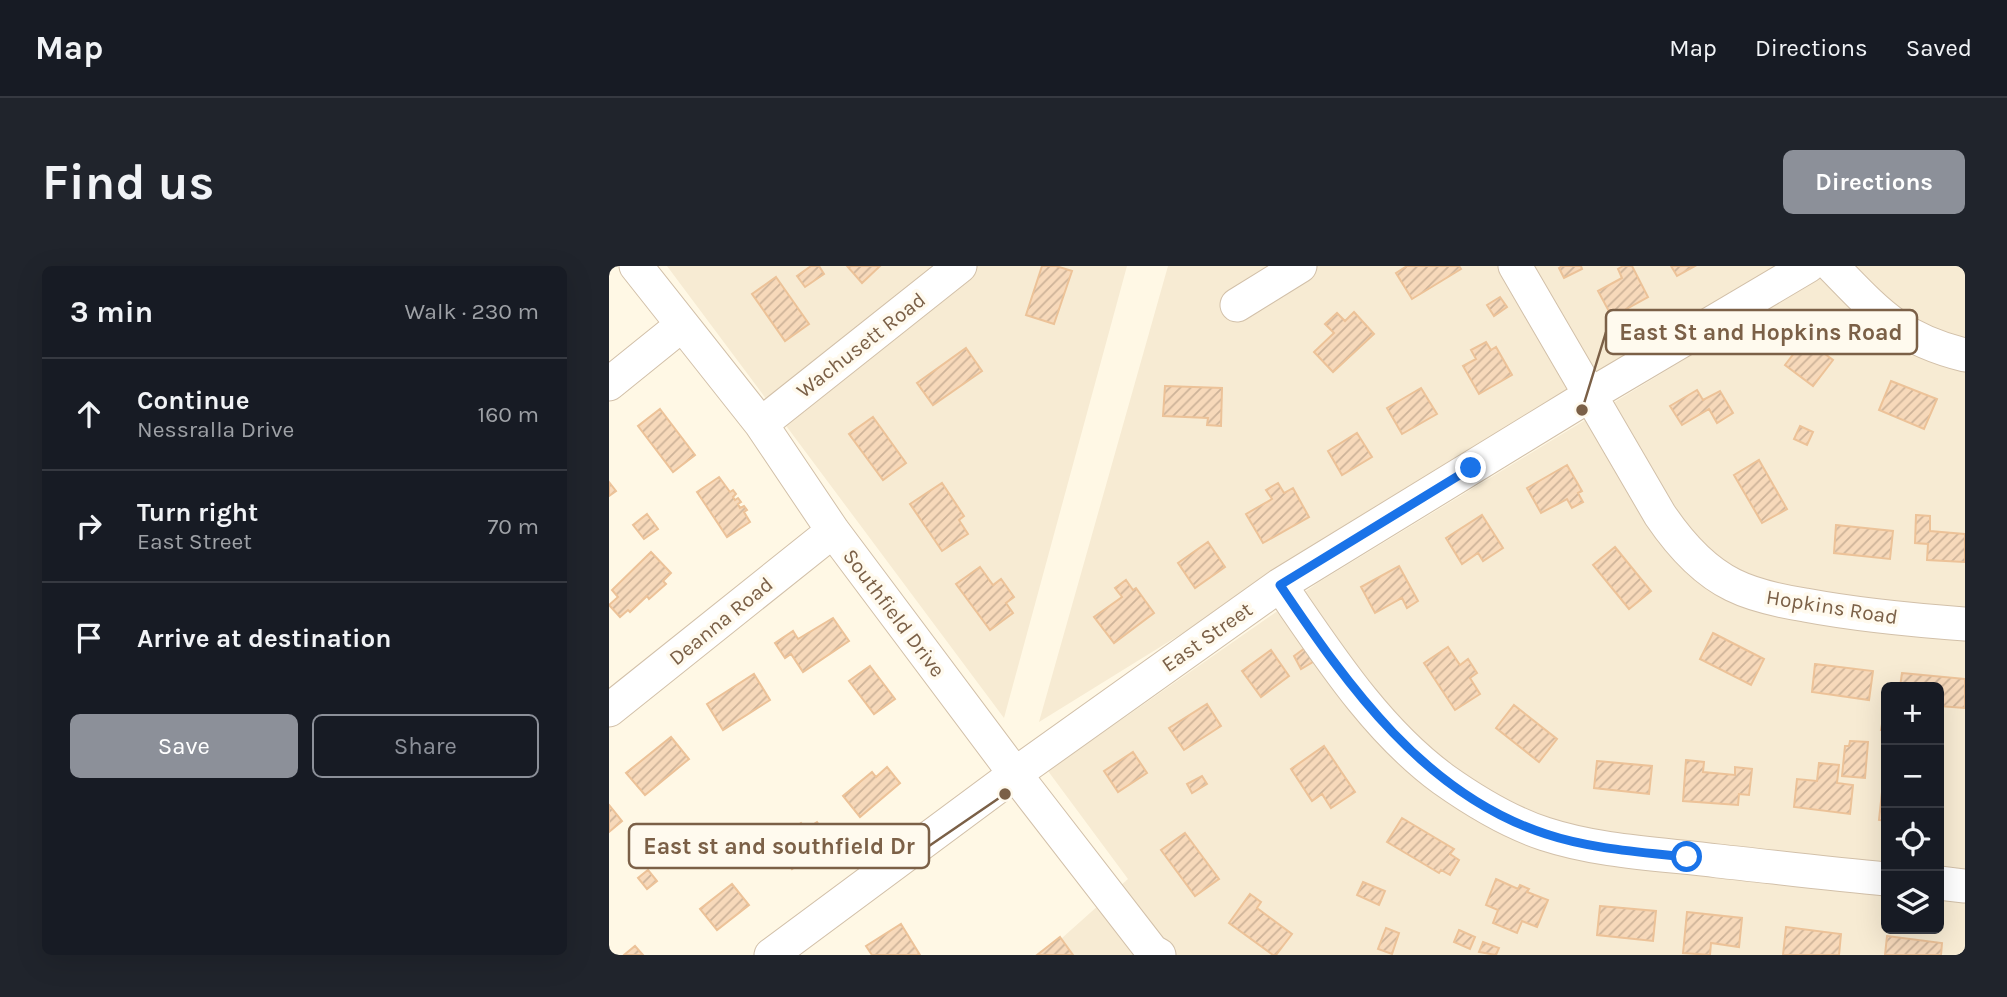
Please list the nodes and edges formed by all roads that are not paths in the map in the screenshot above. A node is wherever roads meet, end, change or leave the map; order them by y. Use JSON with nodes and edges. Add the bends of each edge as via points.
{"nodes":[{"id":1,"x":636,"y":266,"type":"edge"},
{"id":2,"x":960,"y":266,"type":"edge"},
{"id":3,"x":1300,"y":266,"type":"edge"},
{"id":4,"x":1515,"y":266,"type":"edge"},
{"id":5,"x":1808,"y":266,"type":"edge"},
{"id":6,"x":1832,"y":266,"type":"edge"},
{"id":7,"x":1237,"y":305,"type":"dead end"},
{"id":8,"x":682,"y":325,"type":"junction"},
{"id":9,"x":1965,"y":355,"type":"edge"},
{"id":10,"x":609,"y":384,"type":"edge"},
{"id":11,"x":1590,"y":395,"type":"junction"},
{"id":12,"x":761,"y":424,"type":"junction"},
{"id":13,"x":833,"y":531,"type":"junction"},
{"id":14,"x":1280,"y":585,"type":"junction"},
{"id":15,"x":1965,"y":624,"type":"edge"},
{"id":16,"x":609,"y":710,"type":"edge"},
{"id":17,"x":1014,"y":774,"type":"junction"},
{"id":18,"x":1881,"y":878,"type":"edge"},
{"id":19,"x":1944,"y":884,"type":"edge"},
{"id":20,"x":1965,"y":886,"type":"edge"},
{"id":21,"x":771,"y":955,"type":"edge"},
{"id":22,"x":1159,"y":955,"type":"edge"}],
"edges":[{"from":1,"to":8,"type":"street","name":"Southfield Drive"},
{"from":2,"to":12,"type":"street","name":"Wachusett Road"},
{"from":3,"to":7,"type":"street"},
{"from":4,"to":11,"type":"street","name":"Hopkins Road"},
{"from":5,"to":11,"type":"street","name":"East Street"},
{"from":6,"to":9,"type":"street","via":[[1902,331]]},
{"from":8,"to":10,"type":"street"},
{"from":8,"to":12,"type":"street","name":"Southfield Drive"},
{"from":11,"to":14,"type":"street","name":"East Street"},
{"from":11,"to":15,"type":"street","name":"Hopkins Road","via":[[1677,540],[1732,585],[1761,596],[1824,608]]},
{"from":12,"to":13,"type":"street","name":"Southfield Drive"},
{"from":13,"to":16,"type":"street","name":"Deanna Road"},
{"from":13,"to":17,"type":"street","name":"Southfield Drive"},
{"from":14,"to":17,"type":"street","name":"East Street"},
{"from":14,"to":18,"type":"street","via":[[1349,682],[1408,749],[1441,778],[1509,819],[1558,837],[1625,850]]},
{"from":17,"to":21,"type":"street","name":"East Street"},
{"from":17,"to":22,"type":"street","name":"Southfield Drive"},
{"from":19,"to":20,"type":"street"}]}
